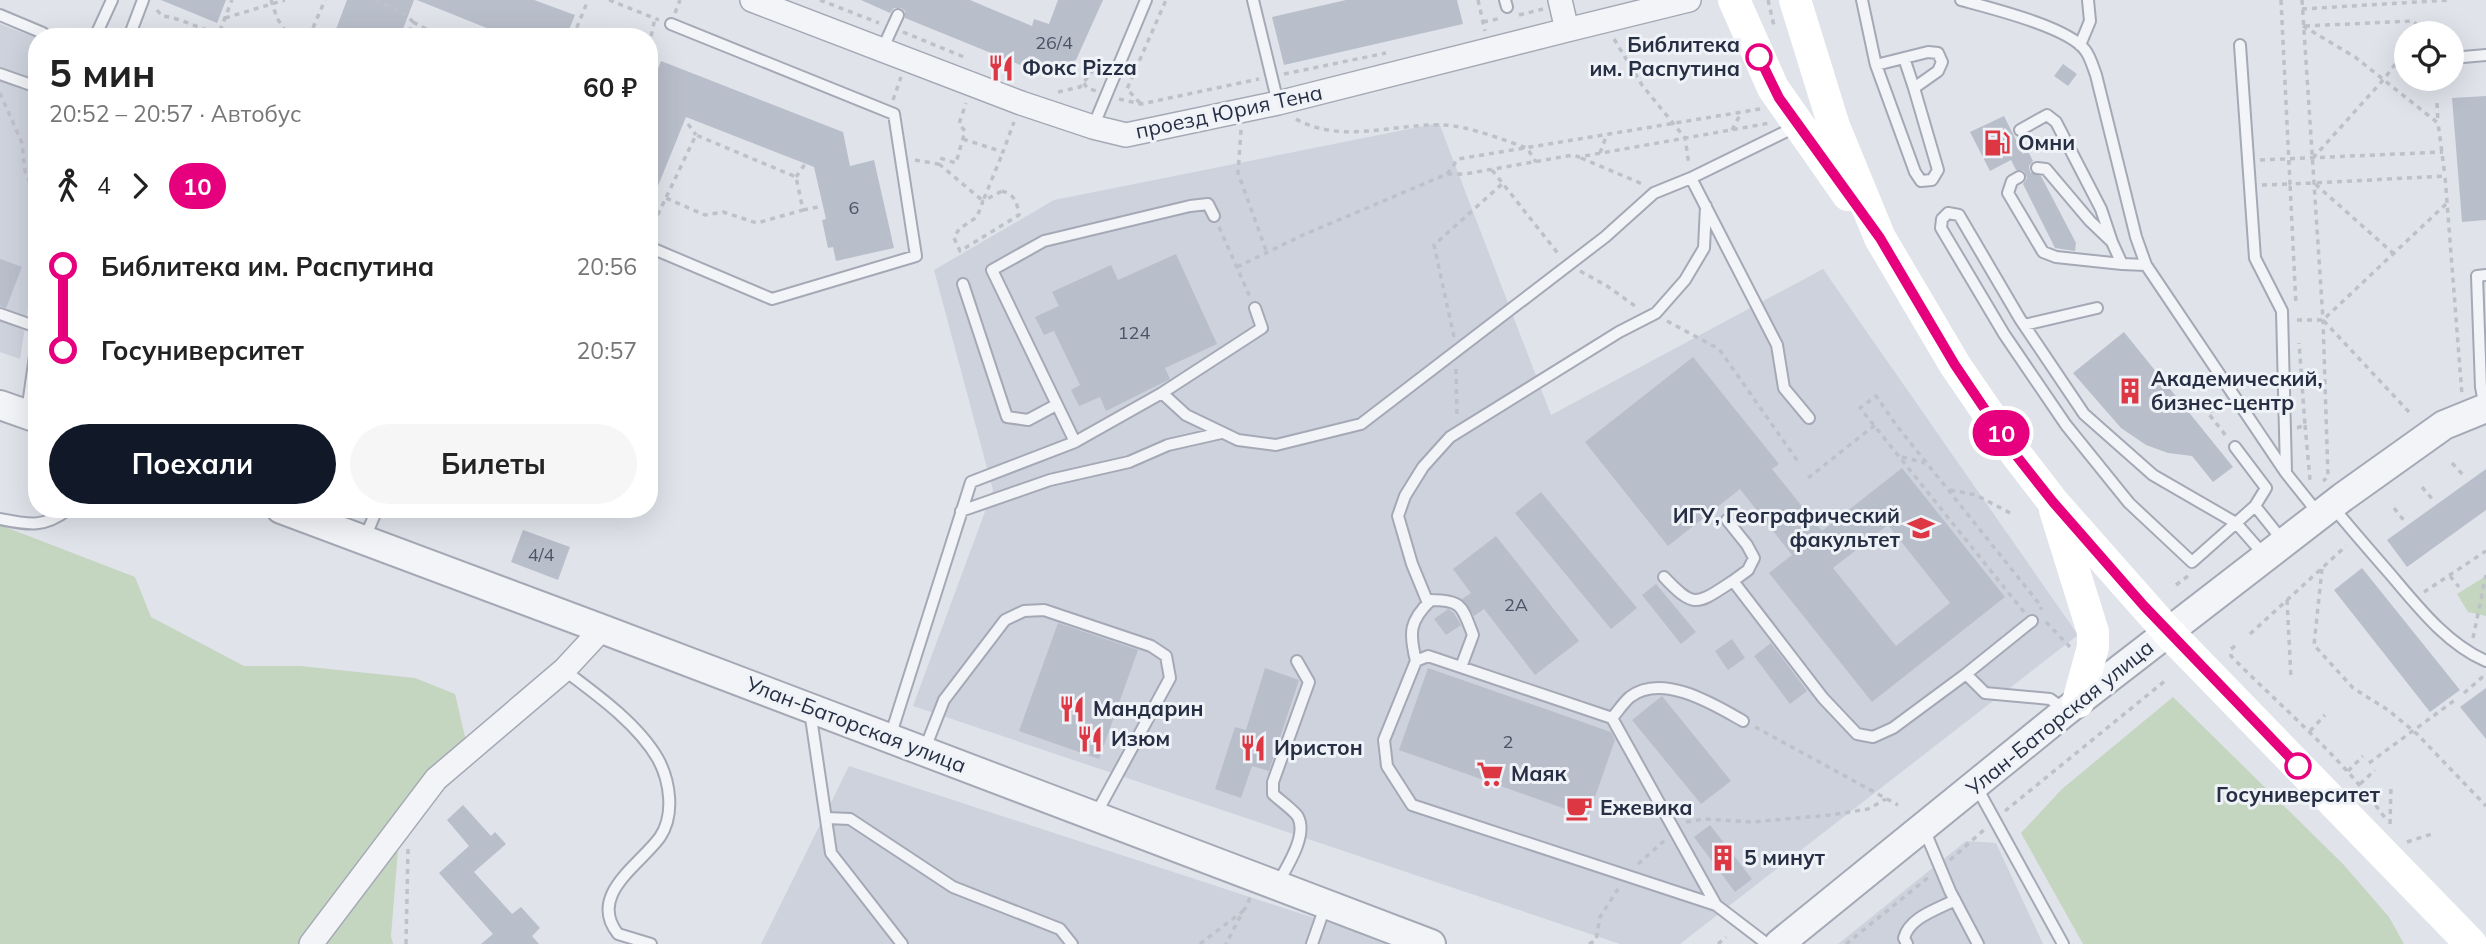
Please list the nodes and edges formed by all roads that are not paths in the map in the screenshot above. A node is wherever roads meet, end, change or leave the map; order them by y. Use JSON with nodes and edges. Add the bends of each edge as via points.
{"nodes":[{"id":1,"x":113,"y":0,"type":"edge"},
{"id":2,"x":143,"y":0,"type":"edge"},
{"id":3,"x":752,"y":0,"type":"edge"},
{"id":4,"x":1146,"y":0,"type":"edge"},
{"id":5,"x":1253,"y":0,"type":"edge"},
{"id":6,"x":1560,"y":0,"type":"edge"},
{"id":7,"x":1689,"y":0,"type":"edge"},
{"id":8,"x":1734,"y":0,"type":"edge"},
{"id":9,"x":1795,"y":0,"type":"edge"},
{"id":10,"x":1812,"y":0,"type":"edge"},
{"id":11,"x":1862,"y":0,"type":"edge"},
{"id":12,"x":1961,"y":0,"type":"edge"},
{"id":13,"x":2088,"y":0,"type":"edge"},
{"id":14,"x":0,"y":15,"type":"edge"},
{"id":15,"x":898,"y":15,"type":"dead end"},
{"id":16,"x":671,"y":24,"type":"road end"},
{"id":17,"x":31,"y":28,"type":"edge"},
{"id":18,"x":99,"y":28,"type":"edge"},
{"id":19,"x":132,"y":28,"type":"edge"},
{"id":20,"x":1567,"y":30,"type":"junction"},
{"id":21,"x":2080,"y":45,"type":"junction"},
{"id":22,"x":2240,"y":45,"type":"dead end"},
{"id":23,"x":882,"y":50,"type":"junction"},
{"id":24,"x":2486,"y":55,"type":"edge"},
{"id":25,"x":2464,"y":57,"type":"edge"},
{"id":26,"x":1904,"y":58,"type":"junction"},
{"id":27,"x":1875,"y":63,"type":"junction"},
{"id":28,"x":0,"y":74,"type":"edge"},
{"id":29,"x":28,"y":84,"type":"edge"},
{"id":30,"x":1914,"y":88,"type":"junction"},
{"id":31,"x":1822,"y":91,"type":"junction"},
{"id":32,"x":1278,"y":103,"type":"junction"},
{"id":33,"x":1789,"y":123,"type":"junction"},
{"id":34,"x":1093,"y":127,"type":"junction"},
{"id":35,"x":2020,"y":130,"type":"dead end"},
{"id":36,"x":2037,"y":168,"type":"dead end"},
{"id":37,"x":2019,"y":177,"type":"dead end"},
{"id":38,"x":1691,"y":178,"type":"junction"},
{"id":39,"x":1706,"y":206,"type":"junction"},
{"id":40,"x":1214,"y":215,"type":"road end"},
{"id":41,"x":1880,"y":238,"type":"junction"},
{"id":42,"x":2112,"y":242,"type":"junction"},
{"id":43,"x":658,"y":251,"type":"edge"},
{"id":44,"x":2122,"y":264,"type":"junction"},
{"id":45,"x":2146,"y":265,"type":"junction"},
{"id":46,"x":2486,"y":275,"type":"edge"},
{"id":47,"x":963,"y":284,"type":"dead end"},
{"id":48,"x":1255,"y":308,"type":"road end"},
{"id":49,"x":2097,"y":308,"type":"dead end"},
{"id":50,"x":0,"y":314,"type":"edge"},
{"id":51,"x":28,"y":324,"type":"edge"},
{"id":52,"x":2024,"y":325,"type":"junction"},
{"id":53,"x":1162,"y":393,"type":"junction"},
{"id":54,"x":0,"y":404,"type":"edge"},
{"id":55,"x":1056,"y":405,"type":"junction"},
{"id":56,"x":2478,"y":407,"type":"edge"},
{"id":57,"x":28,"y":414,"type":"edge"},
{"id":58,"x":1809,"y":418,"type":"dead end"},
{"id":59,"x":1221,"y":433,"type":"junction"},
{"id":60,"x":1075,"y":442,"type":"junction"},
{"id":61,"x":2235,"y":447,"type":"road end"},
{"id":62,"x":2286,"y":473,"type":"junction"},
{"id":63,"x":2320,"y":500,"type":"junction"},
{"id":64,"x":2053,"y":502,"type":"junction"},
{"id":65,"x":2255,"y":506,"type":"junction"},
{"id":66,"x":961,"y":511,"type":"junction"},
{"id":67,"x":57,"y":518,"type":"edge"},
{"id":68,"x":305,"y":518,"type":"edge"},
{"id":69,"x":373,"y":518,"type":"edge"},
{"id":70,"x":1727,"y":520,"type":"dead end"},
{"id":71,"x":1,"y":523,"type":"edge"},
{"id":72,"x":2236,"y":523,"type":"junction"},
{"id":73,"x":364,"y":540,"type":"junction"},
{"id":74,"x":2275,"y":551,"type":"junction"},
{"id":75,"x":1664,"y":577,"type":"dead end"},
{"id":76,"x":1733,"y":580,"type":"junction"},
{"id":77,"x":1428,"y":603,"type":"junction"},
{"id":78,"x":2032,"y":621,"type":"road end"},
{"id":79,"x":602,"y":629,"type":"junction"},
{"id":80,"x":2168,"y":632,"type":"junction"},
{"id":81,"x":1297,"y":661,"type":"dead end"},
{"id":82,"x":1416,"y":661,"type":"junction"},
{"id":83,"x":2486,"y":661,"type":"edge"},
{"id":84,"x":1461,"y":667,"type":"junction"},
{"id":85,"x":564,"y":670,"type":"junction"},
{"id":86,"x":1966,"y":674,"type":"junction"},
{"id":87,"x":2072,"y":706,"type":"junction"},
{"id":88,"x":810,"y":708,"type":"junction"},
{"id":89,"x":1612,"y":718,"type":"junction"},
{"id":90,"x":1744,"y":721,"type":"road end"},
{"id":91,"x":890,"y":738,"type":"junction"},
{"id":92,"x":924,"y":751,"type":"junction"},
{"id":93,"x":1976,"y":786,"type":"junction"},
{"id":94,"x":1095,"y":816,"type":"junction"},
{"id":95,"x":827,"y":818,"type":"junction"},
{"id":96,"x":1923,"y":827,"type":"junction"},
{"id":97,"x":1277,"y":885,"type":"junction"},
{"id":98,"x":1955,"y":900,"type":"junction"},
{"id":99,"x":1326,"y":904,"type":"junction"},
{"id":100,"x":1716,"y":905,"type":"junction"},
{"id":101,"x":311,"y":944,"type":"edge"},
{"id":102,"x":651,"y":944,"type":"edge"},
{"id":103,"x":902,"y":944,"type":"edge"},
{"id":104,"x":1072,"y":944,"type":"edge"},
{"id":105,"x":1312,"y":944,"type":"edge"},
{"id":106,"x":1431,"y":944,"type":"edge"},
{"id":107,"x":1767,"y":944,"type":"edge"},
{"id":108,"x":1779,"y":944,"type":"edge"},
{"id":109,"x":1907,"y":944,"type":"edge"},
{"id":110,"x":1978,"y":944,"type":"edge"},
{"id":111,"x":2063,"y":944,"type":"edge"},
{"id":112,"x":2472,"y":944,"type":"edge"}],
"edges":[{"from":1,"to":18,"type":"lane"},
{"from":2,"to":19,"type":"lane"},
{"from":3,"to":23,"type":"street","name":"проезд Юрия Тена"},
{"from":4,"to":34,"type":"lane"},
{"from":5,"to":32,"type":"lane"},
{"from":6,"to":20,"type":"street"},
{"from":7,"to":20,"type":"street","name":"проезд Юрия Тена"},
{"from":8,"to":33,"type":"main road"},
{"from":9,"to":31,"type":"main road"},
{"from":10,"to":31,"type":"main road","via":[[1812,37]]},
{"from":11,"to":27,"type":"lane"},
{"from":12,"to":21,"type":"lane","via":[[2062,34]]},
{"from":13,"to":21,"type":"lane","via":[[2090,21]]},
{"from":14,"to":17,"type":"lane"},
{"from":15,"to":23,"type":"lane"},
{"from":16,"to":43,"type":"lane","via":[[894,114],[915,256],[772,299]]},
{"from":20,"to":32,"type":"street","name":"проезд Юрия Тена"},
{"from":21,"to":45,"type":"lane","via":[[2096,75]]},
{"from":22,"to":62,"type":"lane","via":[[2255,258],[2282,311]]},
{"from":23,"to":34,"type":"street","name":"проезд Юрия Тена"},
{"from":24,"to":25,"type":"lane"},
{"from":26,"to":27,"type":"lane"},
{"from":26,"to":30,"type":"lane"},
{"from":26,"to":30,"type":"lane","via":[[1938,53],[1942,62],[1938,71]]},
{"from":27,"to":30,"type":"lane","via":[[1915,172],[1921,181],[1932,180],[1938,170]]},
{"from":28,"to":29,"type":"lane"},
{"from":31,"to":41,"type":"main road"},
{"from":32,"to":34,"type":"street","name":"проезд Юрия Тена","via":[[1126,135]]},
{"from":33,"to":38,"type":"lane"},
{"from":33,"to":41,"type":"main road"},
{"from":35,"to":42,"type":"lane","via":[[2048,115],[2056,122],[2101,209]]},
{"from":36,"to":42,"type":"lane","via":[[2046,169]]},
{"from":37,"to":44,"type":"lane","via":[[2012,181],[2008,193],[2043,252]]},
{"from":38,"to":39,"type":"lane"},
{"from":38,"to":59,"type":"lane","via":[[1654,193],[1605,237],[1361,424],[1276,445]]},
{"from":39,"to":58,"type":"lane","via":[[1777,345],[1784,388]]},
{"from":39,"to":77,"type":"lane","via":[[1704,248],[1685,280],[1656,313],[1450,436],[1423,467],[1398,516]]},
{"from":40,"to":55,"type":"lane","via":[[1208,204],[1190,206],[1058,238],[992,270]]},
{"from":41,"to":64,"type":"main road","via":[[1968,386]]},
{"from":42,"to":44,"type":"lane"},
{"from":44,"to":45,"type":"lane"},
{"from":45,"to":62,"type":"lane"},
{"from":46,"to":56,"type":"lane","via":[[2477,276],[2482,387]]},
{"from":47,"to":55,"type":"lane","via":[[1007,418],[1028,420]]},
{"from":48,"to":53,"type":"lane","via":[[1262,328]]},
{"from":49,"to":52,"type":"lane"},
{"from":50,"to":51,"type":"lane"},
{"from":52,"to":72,"type":"lane","via":[[2084,414],[2153,475]]},
{"from":52,"to":72,"type":"lane","via":[[1959,215],[1948,213],[1941,228],[2004,334],[2066,425],[2129,503],[2192,562]]},
{"from":53,"to":59,"type":"lane","via":[[1186,415]]},
{"from":53,"to":60,"type":"lane"},
{"from":54,"to":57,"type":"street"},
{"from":55,"to":60,"type":"lane"},
{"from":56,"to":63,"type":"street","name":"Улан-Баторская улица"},
{"from":59,"to":66,"type":"lane","via":[[1168,445],[1129,462],[1050,480]]},
{"from":60,"to":66,"type":"lane","via":[[971,481]]},
{"from":61,"to":65,"type":"lane","via":[[2266,488]]},
{"from":62,"to":63,"type":"lane"},
{"from":63,"to":74,"type":"street","name":"Улан-Баторская улица"},
{"from":63,"to":83,"type":"lane","via":[[2437,625],[2470,654]]},
{"from":64,"to":80,"type":"main road"},
{"from":64,"to":87,"type":"main road","via":[[2093,632],[2093,647]]},
{"from":65,"to":72,"type":"lane"},
{"from":65,"to":74,"type":"lane"},
{"from":66,"to":91,"type":"lane"},
{"from":67,"to":71,"type":"lane","via":[[52,522]]},
{"from":68,"to":73,"type":"street","name":"Улан-Баторская улица"},
{"from":69,"to":73,"type":"lane"},
{"from":70,"to":76,"type":"lane","via":[[1754,558],[1748,570]]},
{"from":72,"to":74,"type":"lane"},
{"from":73,"to":79,"type":"street","name":"Улан-Баторская улица"},
{"from":74,"to":80,"type":"street","name":"Улан-Баторская улица"},
{"from":75,"to":76,"type":"lane","via":[[1693,601],[1705,599]]},
{"from":76,"to":86,"type":"lane","via":[[1823,698],[1857,734],[1873,737],[1893,728]]},
{"from":77,"to":82,"type":"lane","via":[[1416,614],[1410,640]]},
{"from":77,"to":84,"type":"lane","via":[[1451,600],[1462,609],[1473,635]]},
{"from":78,"to":86,"type":"lane"},
{"from":79,"to":85,"type":"street"},
{"from":79,"to":88,"type":"street","name":"Улан-Баторская улица"},
{"from":80,"to":87,"type":"street","name":"Улан-Баторская улица"},
{"from":80,"to":112,"type":"main road"},
{"from":81,"to":97,"type":"lane","via":[[1309,682],[1273,782],[1273,794],[1298,817],[1300,831]]},
{"from":82,"to":84,"type":"lane","via":[[1428,656]]},
{"from":82,"to":100,"type":"lane","via":[[1384,740],[1387,766],[1412,805]]},
{"from":84,"to":89,"type":"lane"},
{"from":85,"to":101,"type":"street","via":[[436,779]]},
{"from":85,"to":102,"type":"lane","via":[[636,732],[657,758],[665,778],[670,803],[661,836],[618,882],[608,904],[618,934]]},
{"from":86,"to":87,"type":"lane","via":[[1985,692]]},
{"from":87,"to":93,"type":"street","name":"Улан-Баторская улица"},
{"from":88,"to":91,"type":"street","name":"Улан-Баторская улица"},
{"from":88,"to":95,"type":"lane"},
{"from":89,"to":90,"type":"lane","via":[[1631,696],[1663,687],[1703,699]]},
{"from":89,"to":100,"type":"lane"},
{"from":91,"to":92,"type":"street","name":"Улан-Баторская улица"},
{"from":92,"to":94,"type":"street","name":"Улан-Баторская улица"},
{"from":92,"to":94,"type":"lane","via":[[944,700],[1005,620],[1024,611],[1044,610],[1151,646],[1166,656],[1170,678]]},
{"from":93,"to":96,"type":"street","name":"Улан-Баторская улица"},
{"from":93,"to":111,"type":"lane"},
{"from":94,"to":97,"type":"street","name":"Улан-Баторская улица"},
{"from":95,"to":103,"type":"lane","via":[[831,853]]},
{"from":95,"to":104,"type":"lane","via":[[850,819],[953,887],[1060,929]]},
{"from":96,"to":98,"type":"lane"},
{"from":96,"to":108,"type":"street","name":"Улан-Баторская улица"},
{"from":97,"to":99,"type":"street","name":"Улан-Баторская улица"},
{"from":98,"to":109,"type":"lane","via":[[1906,929]]},
{"from":98,"to":110,"type":"lane"},
{"from":99,"to":105,"type":"lane"},
{"from":99,"to":106,"type":"street","name":"Улан-Баторская улица"},
{"from":100,"to":107,"type":"lane"}]}
